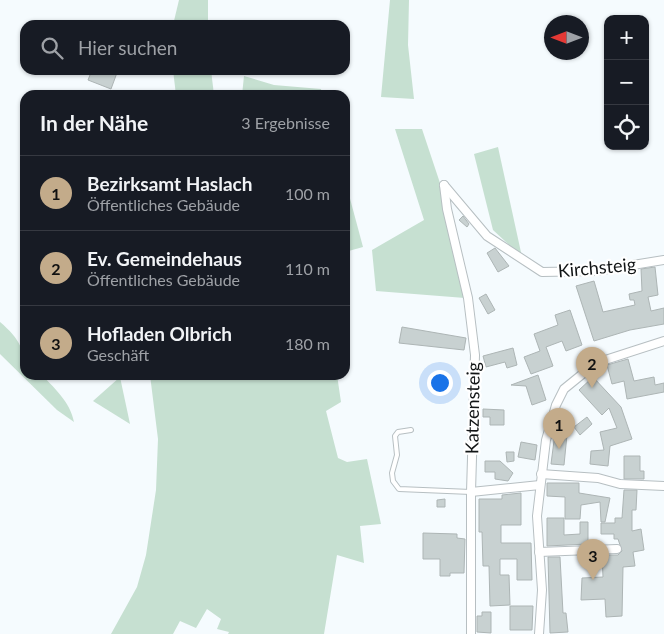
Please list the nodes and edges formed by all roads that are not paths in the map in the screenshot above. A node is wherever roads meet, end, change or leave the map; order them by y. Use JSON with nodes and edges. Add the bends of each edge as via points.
{"nodes":[{"id":1,"x":444,"y":185,"type":"joint"},
{"id":2,"x":664,"y":260,"type":"edge"},
{"id":3,"x":664,"y":341,"type":"edge"},
{"id":4,"x":411,"y":430,"type":"dead end"},
{"id":5,"x":541,"y":474,"type":"junction"},
{"id":6,"x":540,"y":485,"type":"junction"},
{"id":7,"x":664,"y":486,"type":"edge"},
{"id":8,"x":471,"y":492,"type":"junction"},
{"id":9,"x":617,"y":549,"type":"dead end"},
{"id":10,"x":539,"y":552,"type":"junction"},
{"id":11,"x":471,"y":634,"type":"edge"},
{"id":12,"x":539,"y":634,"type":"edge"}],
"edges":[{"from":1,"to":2,"type":"street","name":"Kirchsteig","via":[[487,236],[542,272],[596,271]]},
{"from":1,"to":8,"type":"street","name":"Katzensteig","via":[[468,298],[475,355]]},
{"from":3,"to":5,"type":"street","via":[[596,363],[564,389],[546,440]]},
{"from":4,"to":8,"type":"lane","via":[[398,432],[395,436],[397,455],[392,473],[399,489]]},
{"from":5,"to":6,"type":"street"},
{"from":5,"to":7,"type":"street"},
{"from":6,"to":8,"type":"street"},
{"from":6,"to":10,"type":"street","via":[[537,516]]},
{"from":8,"to":11,"type":"street","name":"Katzensteig"},
{"from":9,"to":10,"type":"street"},
{"from":10,"to":12,"type":"street","via":[[542,590]]}]}
